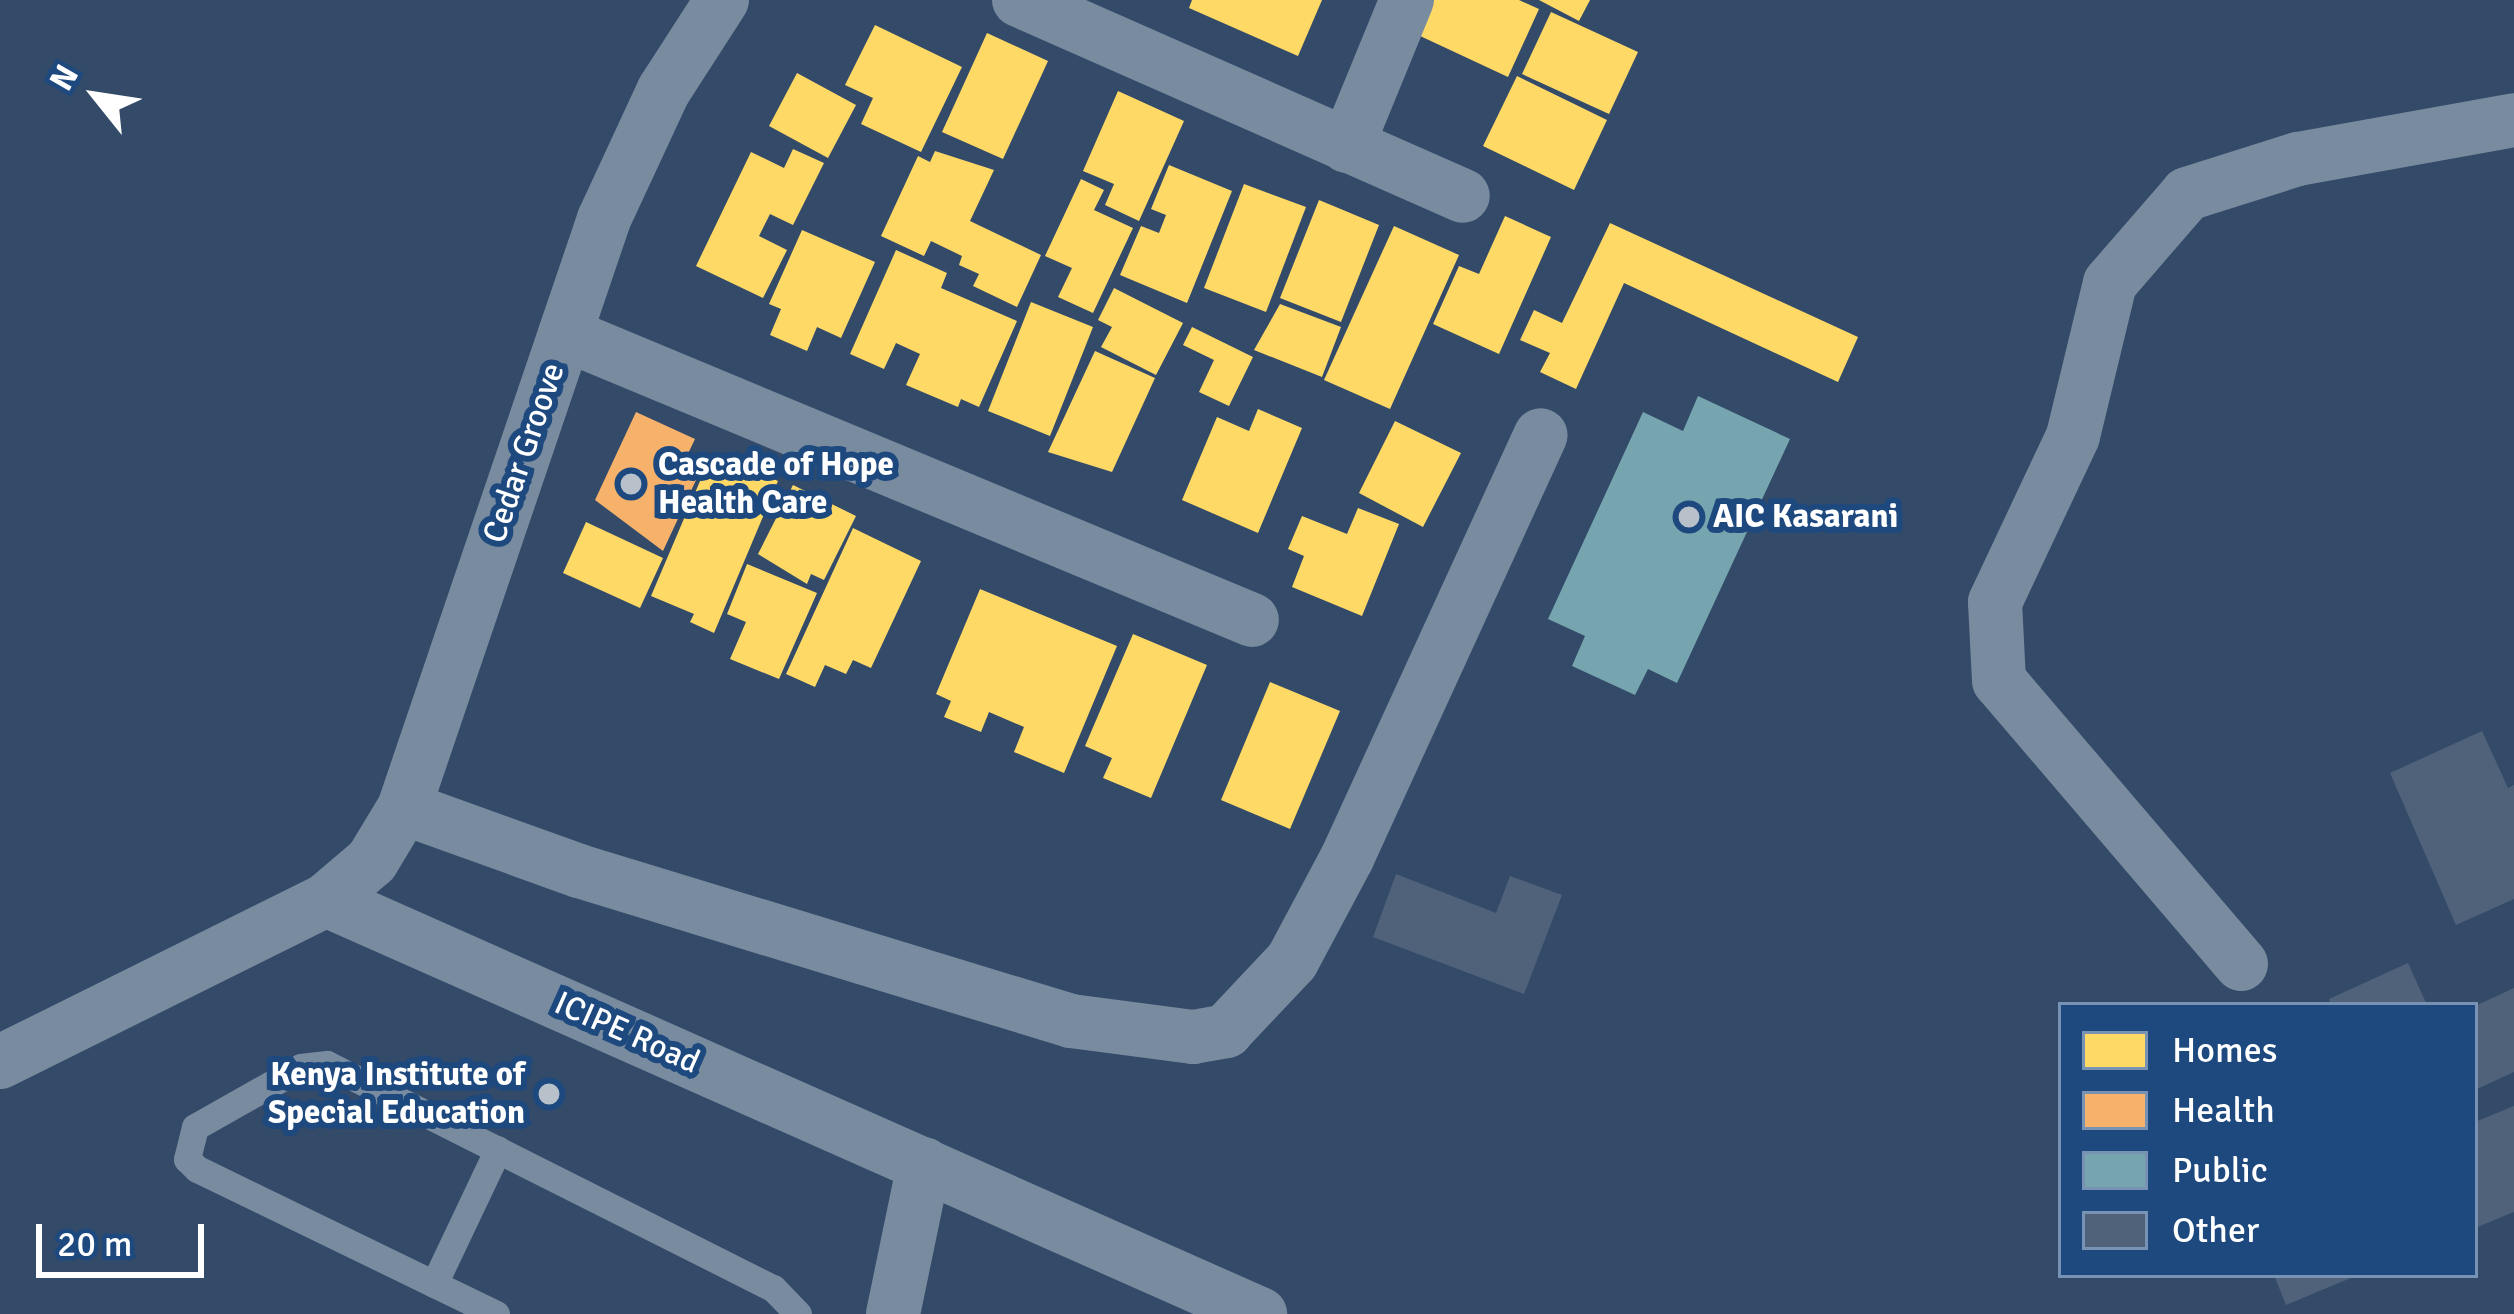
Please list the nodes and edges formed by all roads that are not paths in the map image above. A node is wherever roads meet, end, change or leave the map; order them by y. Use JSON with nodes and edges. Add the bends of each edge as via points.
{"nodes":[{"id":1,"x":722,"y":0,"type":"edge"},
{"id":2,"x":1019,"y":0,"type":"edge"},
{"id":3,"x":1407,"y":0,"type":"edge"},
{"id":4,"x":1107,"y":18,"type":"edge"},
{"id":5,"x":2514,"y":120,"type":"edge"},
{"id":6,"x":1347,"y":146,"type":"junction"},
{"id":7,"x":1463,"y":196,"type":"dead end"},
{"id":8,"x":565,"y":334,"type":"junction"},
{"id":9,"x":1541,"y":435,"type":"dead end"},
{"id":10,"x":1252,"y":620,"type":"dead end"},
{"id":11,"x":404,"y":808,"type":"junction"},
{"id":12,"x":326,"y":900,"type":"junction"},
{"id":13,"x":2241,"y":964,"type":"dead end"},
{"id":14,"x":0,"y":1061,"type":"edge"},
{"id":15,"x":499,"y":1149,"type":"junction"},
{"id":16,"x":925,"y":1164,"type":"junction"},
{"id":17,"x":434,"y":1284,"type":"junction"},
{"id":18,"x":496,"y":1314,"type":"edge"},
{"id":19,"x":798,"y":1314,"type":"edge"},
{"id":20,"x":893,"y":1314,"type":"edge"},
{"id":21,"x":1260,"y":1314,"type":"edge"}],
"edges":[{"from":1,"to":8,"type":"street","name":"Cedar Groove","via":[[654,112],[604,219]]},
{"from":2,"to":4,"type":"street"},
{"from":3,"to":6,"type":"street"},
{"from":4,"to":6,"type":"street"},
{"from":5,"to":13,"type":"street","via":[[2298,159],[2187,194],[2110,284],[2073,436],[1995,602],[1999,681]]},
{"from":6,"to":7,"type":"street"},
{"from":8,"to":10,"type":"street"},
{"from":8,"to":11,"type":"street","name":"Cedar Groove"},
{"from":9,"to":11,"type":"street","via":[[1336,879],[1292,961],[1226,1031],[1193,1037],[1071,1021],[578,871]]},
{"from":11,"to":12,"type":"street","name":"Cedar Groove","via":[[372,861]]},
{"from":12,"to":14,"type":"street"},
{"from":12,"to":16,"type":"street","name":"ICIPE Road"},
{"from":15,"to":17,"type":"lane"},
{"from":15,"to":17,"type":"lane","via":[[316,1062],[195,1127],[187,1159],[197,1169]]},
{"from":15,"to":19,"type":"lane","via":[[773,1288]]},
{"from":16,"to":20,"type":"street"},
{"from":16,"to":21,"type":"street","name":"ICIPE Road"},
{"from":17,"to":18,"type":"lane"}]}
